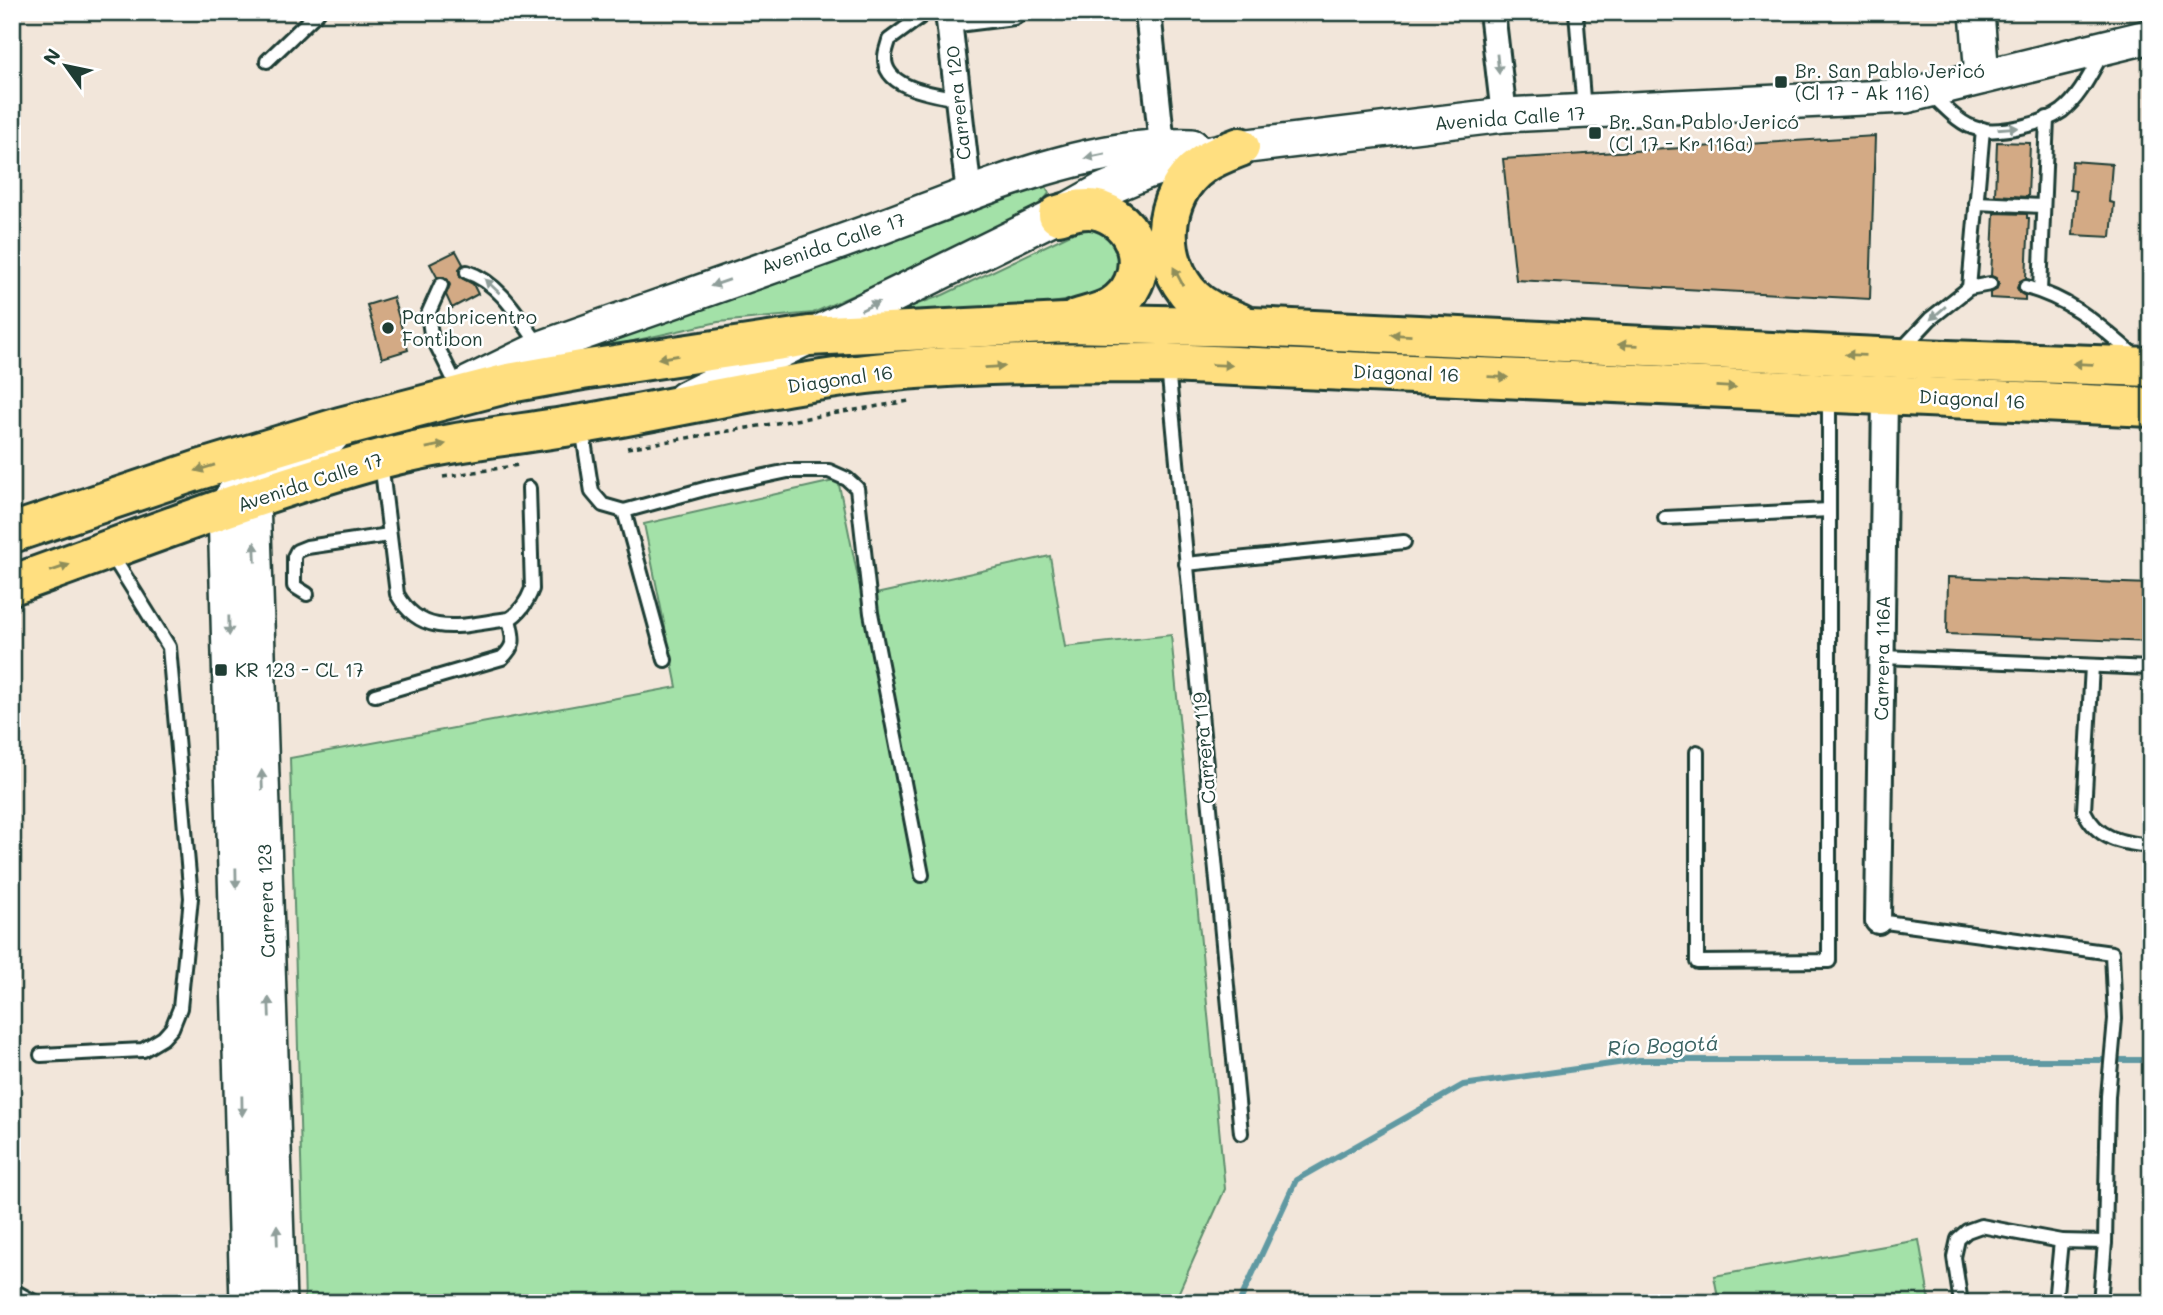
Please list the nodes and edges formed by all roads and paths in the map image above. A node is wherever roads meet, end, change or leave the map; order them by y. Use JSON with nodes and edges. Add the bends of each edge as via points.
{"nodes":[{"id":1,"x":318,"y":12,"type":"edge"},
{"id":2,"x":1013,"y":12,"type":"edge"},
{"id":3,"x":1148,"y":12,"type":"edge"},
{"id":4,"x":1492,"y":12,"type":"edge"},
{"id":5,"x":1576,"y":12,"type":"edge"},
{"id":6,"x":1977,"y":12,"type":"edge"},
{"id":7,"x":941,"y":15,"type":"edge"},
{"id":8,"x":2151,"y":36,"type":"edge"},
{"id":9,"x":2106,"y":47,"type":"junction"},
{"id":10,"x":267,"y":61,"type":"dead end"},
{"id":11,"x":1982,"y":77,"type":"junction"},
{"id":12,"x":1928,"y":92,"type":"junction"},
{"id":13,"x":958,"y":99,"type":"junction"},
{"id":14,"x":1584,"y":112,"type":"junction"},
{"id":15,"x":1504,"y":115,"type":"junction"},
{"id":16,"x":2047,"y":118,"type":"junction"},
{"id":17,"x":1983,"y":129,"type":"junction"},
{"id":18,"x":1162,"y":145,"type":"junction"},
{"id":19,"x":1240,"y":147,"type":"junction"},
{"id":20,"x":1044,"y":169,"type":"junction"},
{"id":21,"x":969,"y":194,"type":"junction"},
{"id":22,"x":1976,"y":203,"type":"junction"},
{"id":23,"x":2043,"y":206,"type":"junction"},
{"id":24,"x":1058,"y":215,"type":"junction"},
{"id":25,"x":467,"y":272,"type":"dead end"},
{"id":26,"x":1990,"y":284,"type":"dead end"},
{"id":27,"x":441,"y":285,"type":"dead end"},
{"id":28,"x":2026,"y":287,"type":"dead end"},
{"id":29,"x":1969,"y":288,"type":"junction"},
{"id":30,"x":2040,"y":291,"type":"junction"},
{"id":31,"x":1065,"y":323,"type":"junction"},
{"id":32,"x":1251,"y":327,"type":"junction"},
{"id":33,"x":808,"y":336,"type":"junction"},
{"id":34,"x":541,"y":348,"type":"junction"},
{"id":35,"x":1895,"y":356,"type":"junction"},
{"id":36,"x":1167,"y":363,"type":"junction"},
{"id":37,"x":2149,"y":366,"type":"edge"},
{"id":38,"x":1829,"y":392,"type":"junction"},
{"id":39,"x":450,"y":394,"type":"junction"},
{"id":40,"x":1885,"y":395,"type":"junction"},
{"id":41,"x":917,"y":400,"type":"dead end"},
{"id":42,"x":2151,"y":407,"type":"edge"},
{"id":43,"x":664,"y":409,"type":"junction"},
{"id":44,"x":340,"y":427,"type":"junction"},
{"id":45,"x":584,"y":439,"type":"junction"},
{"id":46,"x":380,"y":459,"type":"junction"},
{"id":47,"x":519,"y":465,"type":"dead end"},
{"id":48,"x":438,"y":478,"type":"dead end"},
{"id":49,"x":529,"y":488,"type":"dead end"},
{"id":50,"x":239,"y":504,"type":"junction"},
{"id":51,"x":1829,"y":510,"type":"junction"},
{"id":52,"x":624,"y":511,"type":"junction"},
{"id":53,"x":1665,"y":518,"type":"dead end"},
{"id":54,"x":13,"y":530,"type":"edge"},
{"id":55,"x":389,"y":535,"type":"junction"},
{"id":56,"x":1404,"y":542,"type":"dead end"},
{"id":57,"x":109,"y":551,"type":"junction"},
{"id":58,"x":1186,"y":564,"type":"junction"},
{"id":59,"x":12,"y":585,"type":"edge"},
{"id":60,"x":307,"y":594,"type":"dead end"},
{"id":61,"x":509,"y":619,"type":"junction"},
{"id":62,"x":1882,"y":657,"type":"junction"},
{"id":63,"x":664,"y":660,"type":"dead end"},
{"id":64,"x":2092,"y":666,"type":"junction"},
{"id":65,"x":2151,"y":668,"type":"edge"},
{"id":66,"x":375,"y":695,"type":"dead end"},
{"id":67,"x":1697,"y":751,"type":"dead end"},
{"id":68,"x":2151,"y":846,"type":"edge"},
{"id":69,"x":922,"y":876,"type":"dead end"},
{"id":70,"x":1878,"y":921,"type":"joint"},
{"id":71,"x":41,"y":1055,"type":"dead end"},
{"id":72,"x":1241,"y":1133,"type":"dead end"},
{"id":73,"x":2061,"y":1241,"type":"junction"},
{"id":74,"x":2105,"y":1242,"type":"junction"},
{"id":75,"x":12,"y":1290,"type":"edge"},
{"id":76,"x":36,"y":1303,"type":"edge"},
{"id":77,"x":247,"y":1303,"type":"edge"},
{"id":78,"x":279,"y":1303,"type":"edge"},
{"id":79,"x":1961,"y":1303,"type":"edge"},
{"id":80,"x":2055,"y":1303,"type":"edge"},
{"id":81,"x":2100,"y":1303,"type":"edge"}],
"edges":[{"from":1,"to":10,"type":"lane"},
{"from":2,"to":7,"type":"street"},
{"from":3,"to":18,"type":"street"},
{"from":4,"to":15,"type":"street","one_way":true},
{"from":5,"to":14,"type":"lane"},
{"from":6,"to":11,"type":"main road"},
{"from":7,"to":13,"type":"street","name":"Carrera 120"},
{"from":7,"to":13,"type":"lane","via":[[889,40],[884,59],[890,74],[911,90]]},
{"from":8,"to":9,"type":"main road","name":"Avenida Calle 17"},
{"from":9,"to":11,"type":"main road","name":"Avenida Calle 17"},
{"from":9,"to":16,"type":"lane","via":[[2084,85],[2062,110]]},
{"from":11,"to":12,"type":"main road","name":"Avenida Calle 17"},
{"from":12,"to":14,"type":"main road","name":"Avenida Calle 17","via":[[1881,99]]},
{"from":12,"to":17,"type":"lane","via":[[1960,120]]},
{"from":13,"to":21,"type":"street","name":"Carrera 120"},
{"from":14,"to":15,"type":"main road","name":"Avenida Calle 17"},
{"from":15,"to":19,"type":"main road","name":"Avenida Calle 17"},
{"from":17,"to":16,"type":"lane","one_way":true,"via":[[2015,129]]},
{"from":16,"to":23,"type":"lane"},
{"from":17,"to":22,"type":"lane"},
{"from":18,"to":19,"type":"main road","name":"Avenida Calle 17"},
{"from":18,"to":20,"type":"main road","name":"Avenida Calle 17","one_way":true},
{"from":19,"to":24,"type":"main road","name":"Avenida Calle 17","via":[[1146,172]]},
{"from":32,"to":19,"type":"main road","one_way":true,"via":[[1213,313],[1193,298],[1178,279],[1167,231],[1183,185],[1200,166]]},
{"from":20,"to":21,"type":"main road","name":"Avenida Calle 17"},
{"from":20,"to":24,"type":"main road","via":[[1058,184]]},
{"from":21,"to":34,"type":"main road","name":"Avenida Calle 17","one_way":true},
{"from":22,"to":23,"type":"lane"},
{"from":22,"to":29,"type":"lane"},
{"from":23,"to":30,"type":"lane"},
{"from":24,"to":31,"type":"main road","via":[[1100,210],[1118,219],[1132,234],[1139,254],[1137,275],[1128,293],[1112,307]]},
{"from":33,"to":24,"type":"main road","name":"Avenida Calle 17","one_way":true},
{"from":34,"to":25,"type":"lane","one_way":true,"via":[[497,290]]},
{"from":26,"to":29,"type":"lane"},
{"from":27,"to":39,"type":"lane","via":[[428,314]]},
{"from":28,"to":30,"type":"lane"},
{"from":29,"to":35,"type":"lane","one_way":true,"via":[[1930,319]]},
{"from":30,"to":37,"type":"lane","via":[[2085,315]]},
{"from":31,"to":32,"type":"main road","name":"Diagonal 16"},
{"from":31,"to":33,"type":"main road","name":"Diagonal 16"},
{"from":35,"to":32,"type":"main road","name":"Diagonal 16","one_way":true},
{"from":33,"to":39,"type":"main road","name":"Avenida Calle 17","one_way":true},
{"from":33,"to":43,"type":"main road","name":"Avenida Calle 17"},
{"from":34,"to":39,"type":"main road","name":"Avenida Calle 17"},
{"from":37,"to":35,"type":"main road","name":"Diagonal 16","one_way":true},
{"from":36,"to":38,"type":"main road","name":"Diagonal 16","one_way":true},
{"from":43,"to":36,"type":"main road","name":"Diagonal 16","one_way":true,"via":[[896,371]]},
{"from":36,"to":58,"type":"lane","name":"Carrera 119"},
{"from":38,"to":40,"type":"main road","name":"Diagonal 16"},
{"from":38,"to":51,"type":"lane"},
{"from":39,"to":44,"type":"main road","name":"Avenida Calle 17"},
{"from":40,"to":42,"type":"main road","name":"Diagonal 16"},
{"from":40,"to":62,"type":"street","name":"Carrera 116A"},
{"from":41,"to":45,"type":"path"},
{"from":43,"to":45,"type":"main road","name":"Avenida Calle 17"},
{"from":44,"to":50,"type":"main road","via":[[308,460],[251,476],[233,494]]},
{"from":44,"to":54,"type":"main road","name":"Avenida Calle 17","one_way":true},
{"from":46,"to":45,"type":"main road","name":"Avenida Calle 17","one_way":true,"via":[[469,439]]},
{"from":45,"to":52,"type":"lane","via":[[592,492],[603,505]]},
{"from":46,"to":50,"type":"main road","name":"Avenida Calle 17"},
{"from":46,"to":55,"type":"lane"},
{"from":47,"to":48,"type":"path"},
{"from":49,"to":61,"type":"lane","via":[[532,589],[523,608]]},
{"from":50,"to":57,"type":"main road","name":"Avenida Calle 17"},
{"from":50,"to":77,"type":"main road","name":"Carrera 123","one_way":true},
{"from":78,"to":50,"type":"main road","name":"Carrera 123","one_way":true},
{"from":51,"to":53,"type":"lane"},
{"from":51,"to":67,"type":"lane","via":[[1829,961],[1697,962]]},
{"from":52,"to":63,"type":"lane"},
{"from":52,"to":69,"type":"lane","via":[[788,471],[829,471],[857,488],[871,613]]},
{"from":55,"to":60,"type":"lane","via":[[297,551],[294,586]]},
{"from":55,"to":61,"type":"lane","via":[[397,594],[421,620],[441,628]]},
{"from":56,"to":58,"type":"lane"},
{"from":59,"to":57,"type":"main road","name":"Avenida Calle 17","one_way":true},
{"from":57,"to":71,"type":"lane","via":[[169,647],[191,898],[180,1008],[172,1028],[143,1050]]},
{"from":58,"to":72,"type":"lane","name":"Carrera 119"},
{"from":61,"to":66,"type":"lane","via":[[513,642],[502,658]]},
{"from":62,"to":64,"type":"lane"},
{"from":62,"to":70,"type":"street","name":"Carrera 116A"},
{"from":64,"to":65,"type":"lane"},
{"from":64,"to":68,"type":"lane","via":[[2084,811],[2101,834]]},
{"from":70,"to":74,"type":"lane","via":[[2112,953],[2115,1019],[2108,1096]]},
{"from":73,"to":74,"type":"lane"},
{"from":73,"to":79,"type":"lane","via":[[1981,1226],[1966,1231],[1954,1257]]},
{"from":73,"to":80,"type":"lane"},
{"from":74,"to":81,"type":"lane"},
{"from":75,"to":76,"type":"lane"}]}
